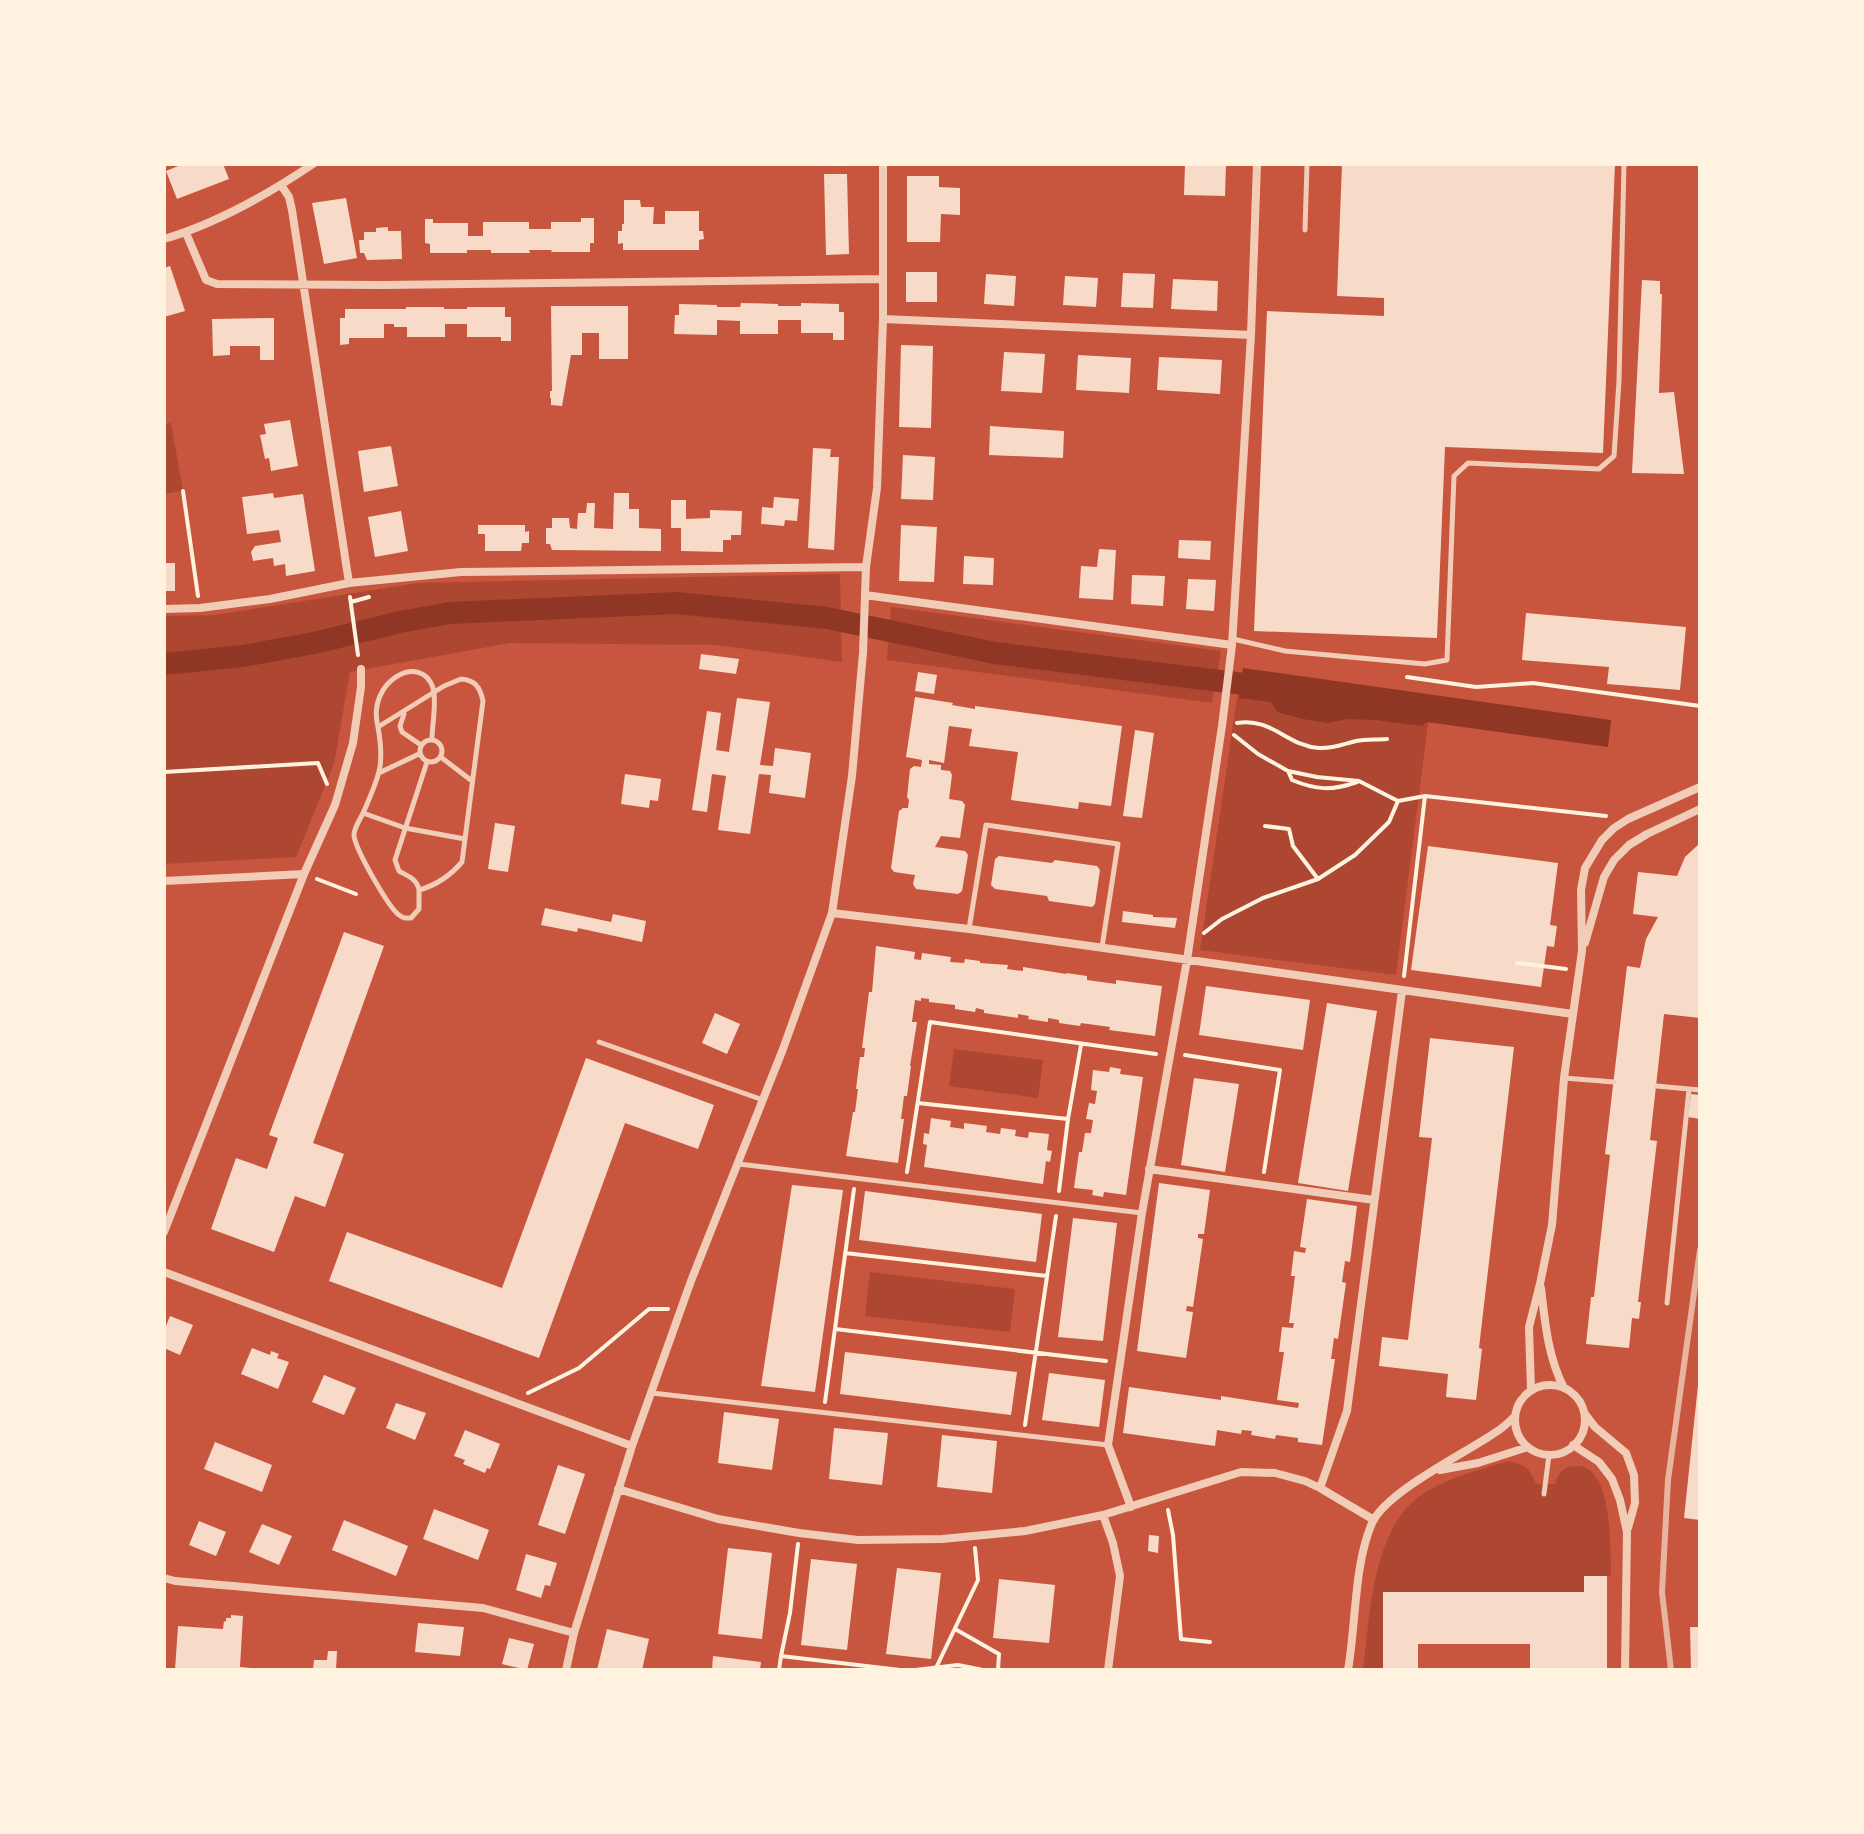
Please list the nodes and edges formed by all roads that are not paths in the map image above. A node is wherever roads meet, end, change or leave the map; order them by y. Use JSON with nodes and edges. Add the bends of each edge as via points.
{"nodes":[{"id":1,"x":313,"y":164,"type":"edge"},
{"id":2,"x":883,"y":164,"type":"edge"},
{"id":3,"x":1257,"y":164,"type":"edge"},
{"id":4,"x":1307,"y":164,"type":"edge"},
{"id":5,"x":1624,"y":164,"type":"edge"},
{"id":6,"x":281,"y":185,"type":"junction"},
{"id":7,"x":1305,"y":230,"type":"dead end"},
{"id":8,"x":186,"y":233,"type":"junction"},
{"id":9,"x":164,"y":239,"type":"edge"},
{"id":10,"x":883,"y":279,"type":"junction"},
{"id":11,"x":303,"y":284,"type":"junction"},
{"id":12,"x":883,"y":319,"type":"junction"},
{"id":13,"x":1251,"y":335,"type":"junction"},
{"id":14,"x":866,"y":567,"type":"junction"},
{"id":15,"x":349,"y":583,"type":"junction"},
{"id":16,"x":865,"y":595,"type":"junction"},
{"id":17,"x":164,"y":609,"type":"edge"},
{"id":18,"x":1232,"y":645,"type":"junction"},
{"id":19,"x":361,"y":669,"type":"dead end"},
{"id":20,"x":434,"y":693,"type":"junction"},
{"id":21,"x":406,"y":710,"type":"junction"},
{"id":22,"x":378,"y":727,"type":"junction"},
{"id":23,"x":432,"y":739,"type":"junction"},
{"id":24,"x":421,"y":745,"type":"junction"},
{"id":25,"x":419,"y":754,"type":"junction"},
{"id":26,"x":442,"y":758,"type":"junction"},
{"id":27,"x":427,"y":762,"type":"junction"},
{"id":28,"x":381,"y":772,"type":"junction"},
{"id":29,"x":472,"y":781,"type":"junction"},
{"id":30,"x":1700,"y":787,"type":"edge"},
{"id":31,"x":1700,"y":809,"type":"edge"},
{"id":32,"x":363,"y":813,"type":"junction"},
{"id":33,"x":405,"y":828,"type":"junction"},
{"id":34,"x":465,"y":839,"type":"junction"},
{"id":35,"x":304,"y":874,"type":"junction"},
{"id":36,"x":164,"y":881,"type":"edge"},
{"id":37,"x":419,"y":890,"type":"junction"},
{"id":38,"x":832,"y":913,"type":"junction"},
{"id":39,"x":969,"y":929,"type":"junction"},
{"id":40,"x":1102,"y":949,"type":"junction"},
{"id":41,"x":1582,"y":951,"type":"junction"},
{"id":42,"x":1187,"y":960,"type":"junction"},
{"id":43,"x":1402,"y":991,"type":"junction"},
{"id":44,"x":1573,"y":1014,"type":"junction"},
{"id":45,"x":599,"y":1042,"type":"dead end"},
{"id":46,"x":1564,"y":1078,"type":"junction"},
{"id":47,"x":1614,"y":1082,"type":"dead end"},
{"id":48,"x":1656,"y":1086,"type":"dead end"},
{"id":49,"x":1689,"y":1089,"type":"junction"},
{"id":50,"x":1700,"y":1090,"type":"edge"},
{"id":51,"x":763,"y":1100,"type":"junction"},
{"id":52,"x":738,"y":1163,"type":"junction"},
{"id":53,"x":1149,"y":1169,"type":"junction"},
{"id":54,"x":1374,"y":1200,"type":"junction"},
{"id":55,"x":1142,"y":1213,"type":"junction"},
{"id":56,"x":164,"y":1232,"type":"edge"},
{"id":57,"x":164,"y":1272,"type":"edge"},
{"id":58,"x":1540,"y":1284,"type":"junction"},
{"id":59,"x":1667,"y":1303,"type":"dead end"},
{"id":60,"x":1564,"y":1388,"type":"junction"},
{"id":61,"x":1531,"y":1391,"type":"junction"},
{"id":62,"x":652,"y":1393,"type":"junction"},
{"id":63,"x":1583,"y":1411,"type":"junction"},
{"id":64,"x":1515,"y":1416,"type":"junction"},
{"id":65,"x":1108,"y":1445,"type":"junction"},
{"id":66,"x":1573,"y":1445,"type":"junction"},
{"id":67,"x":632,"y":1446,"type":"junction"},
{"id":68,"x":1528,"y":1447,"type":"junction"},
{"id":69,"x":1549,"y":1455,"type":"junction"},
{"id":70,"x":1435,"y":1470,"type":"junction"},
{"id":71,"x":1320,"y":1488,"type":"junction"},
{"id":72,"x":618,"y":1489,"type":"junction"},
{"id":73,"x":1544,"y":1494,"type":"dead end"},
{"id":74,"x":1131,"y":1507,"type":"junction"},
{"id":75,"x":1103,"y":1515,"type":"junction"},
{"id":76,"x":1374,"y":1520,"type":"junction"},
{"id":77,"x":1627,"y":1532,"type":"junction"},
{"id":78,"x":164,"y":1578,"type":"edge"},
{"id":79,"x":574,"y":1633,"type":"junction"},
{"id":80,"x":566,"y":1670,"type":"edge"},
{"id":81,"x":1108,"y":1670,"type":"edge"},
{"id":82,"x":1348,"y":1670,"type":"edge"},
{"id":83,"x":1625,"y":1670,"type":"edge"}],
"edges":[{"from":1,"to":6,"type":"street"},
{"from":2,"to":10,"type":"street"},
{"from":3,"to":13,"type":"street"},
{"from":4,"to":7,"type":"lane"},
{"from":5,"to":18,"type":"lane","via":[[1614,456],[1599,469],[1468,463],[1454,476],[1447,660],[1425,664]]},
{"from":6,"to":8,"type":"street"},
{"from":6,"to":11,"type":"street","via":[[292,210]]},
{"from":8,"to":9,"type":"street"},
{"from":8,"to":11,"type":"street","via":[[206,280]]},
{"from":10,"to":11,"type":"street"},
{"from":10,"to":12,"type":"street"},
{"from":11,"to":15,"type":"street"},
{"from":12,"to":13,"type":"street"},
{"from":12,"to":14,"type":"street","via":[[877,488]]},
{"from":13,"to":18,"type":"street"},
{"from":14,"to":15,"type":"street","via":[[461,572]]},
{"from":14,"to":16,"type":"street"},
{"from":15,"to":17,"type":"street","via":[[270,599]]},
{"from":16,"to":18,"type":"street"},
{"from":16,"to":38,"type":"street","via":[[852,776]]},
{"from":18,"to":42,"type":"street"},
{"from":19,"to":35,"type":"street","via":[[353,743],[335,805]]},
{"from":20,"to":21,"type":"lane"},
{"from":20,"to":22,"type":"lane","via":[[431,683],[414,672],[392,679],[379,697]]},
{"from":20,"to":23,"type":"lane"},
{"from":20,"to":29,"type":"lane","via":[[461,679],[478,685],[482,693]]},
{"from":21,"to":22,"type":"lane"},
{"from":21,"to":24,"type":"lane","via":[[402,732]]},
{"from":22,"to":28,"type":"lane"},
{"from":23,"to":24,"type":"lane"},
{"from":23,"to":26,"type":"lane","via":[[440,744]]},
{"from":24,"to":25,"type":"lane"},
{"from":25,"to":27,"type":"lane"},
{"from":25,"to":28,"type":"lane"},
{"from":26,"to":27,"type":"lane"},
{"from":26,"to":29,"type":"lane"},
{"from":27,"to":33,"type":"lane"},
{"from":28,"to":32,"type":"lane"},
{"from":29,"to":34,"type":"lane"},
{"from":30,"to":41,"type":"street","via":[[1628,819],[1602,840],[1585,868],[1581,890]]},
{"from":31,"to":41,"type":"street","via":[[1647,834],[1614,860]]},
{"from":32,"to":33,"type":"lane"},
{"from":32,"to":37,"type":"lane","via":[[355,843],[396,913],[405,918],[416,914]]},
{"from":33,"to":34,"type":"lane"},
{"from":33,"to":37,"type":"lane","via":[[395,860]]},
{"from":34,"to":37,"type":"lane","via":[[462,862],[454,872]]},
{"from":35,"to":36,"type":"street"},
{"from":35,"to":56,"type":"street"},
{"from":38,"to":39,"type":"street"},
{"from":38,"to":51,"type":"street"},
{"from":39,"to":40,"type":"street"},
{"from":39,"to":40,"type":"lane","via":[[986,825],[1118,844]]},
{"from":40,"to":42,"type":"street"},
{"from":41,"to":44,"type":"street"},
{"from":42,"to":43,"type":"street"},
{"from":42,"to":53,"type":"street"},
{"from":43,"to":44,"type":"street"},
{"from":43,"to":54,"type":"street"},
{"from":44,"to":46,"type":"street"},
{"from":45,"to":51,"type":"lane"},
{"from":46,"to":47,"type":"lane"},
{"from":46,"to":58,"type":"street","via":[[1552,1225]]},
{"from":48,"to":49,"type":"lane"},
{"from":49,"to":50,"type":"lane"},
{"from":49,"to":59,"type":"lane"},
{"from":51,"to":52,"type":"street"},
{"from":52,"to":55,"type":"lane"},
{"from":52,"to":62,"type":"street"},
{"from":53,"to":54,"type":"street"},
{"from":53,"to":55,"type":"street"},
{"from":54,"to":71,"type":"street","via":[[1347,1411]]},
{"from":55,"to":65,"type":"street"},
{"from":57,"to":67,"type":"street"},
{"from":58,"to":60,"type":"street","via":[[1549,1348]]},
{"from":58,"to":61,"type":"street","via":[[1529,1327]]},
{"from":60,"to":61,"type":"street","via":[[1547,1385]]},
{"from":60,"to":63,"type":"street"},
{"from":61,"to":64,"type":"street"},
{"from":62,"to":65,"type":"lane"},
{"from":62,"to":67,"type":"street"},
{"from":63,"to":66,"type":"street","via":[[1583,1430]]},
{"from":63,"to":77,"type":"street","via":[[1626,1453],[1634,1475],[1635,1503]]},
{"from":64,"to":68,"type":"street"},
{"from":64,"to":70,"type":"street"},
{"from":65,"to":74,"type":"street"},
{"from":66,"to":69,"type":"street"},
{"from":66,"to":77,"type":"street","via":[[1599,1462],[1612,1479]]},
{"from":67,"to":72,"type":"street"},
{"from":68,"to":69,"type":"street"},
{"from":68,"to":70,"type":"street"},
{"from":69,"to":73,"type":"lane"},
{"from":70,"to":76,"type":"street"},
{"from":71,"to":74,"type":"street","via":[[1275,1473],[1241,1472]]},
{"from":71,"to":76,"type":"street"},
{"from":72,"to":75,"type":"street","via":[[718,1519],[858,1540],[1025,1531]]},
{"from":72,"to":79,"type":"street"},
{"from":74,"to":75,"type":"street"},
{"from":75,"to":81,"type":"street","via":[[1120,1576]]},
{"from":76,"to":82,"type":"street","via":[[1362,1558]]},
{"from":77,"to":83,"type":"street"},
{"from":78,"to":79,"type":"street","via":[[483,1608]]},
{"from":79,"to":80,"type":"street"}]}
